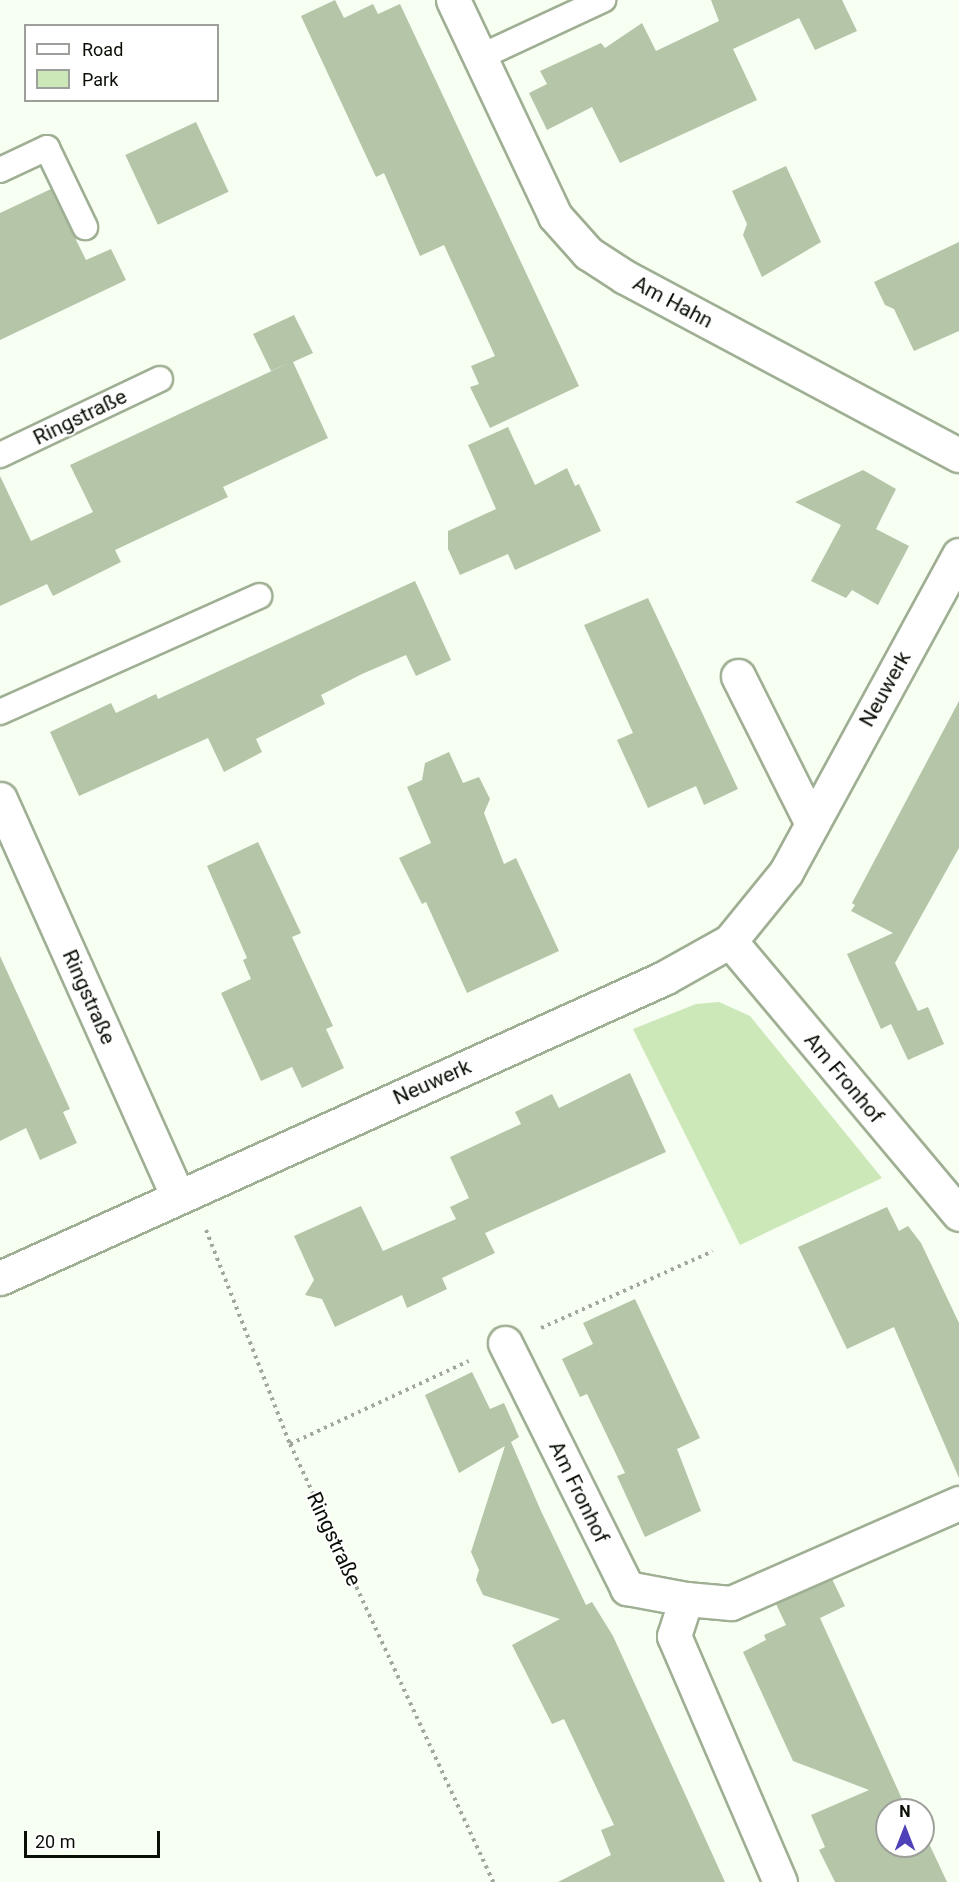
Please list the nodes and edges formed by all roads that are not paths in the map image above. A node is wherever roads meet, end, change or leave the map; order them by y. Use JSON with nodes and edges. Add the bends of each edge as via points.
{"nodes":[{"id":1,"x":453,"y":0,"type":"edge"},
{"id":2,"x":603,"y":0,"type":"edge"},
{"id":3,"x":480,"y":57,"type":"junction"},
{"id":4,"x":0,"y":170,"type":"edge"},
{"id":5,"x":85,"y":227,"type":"dead end"},
{"id":6,"x":160,"y":379,"type":"dead end"},
{"id":7,"x":0,"y":455,"type":"edge"},
{"id":8,"x":959,"y":455,"type":"edge"},
{"id":9,"x":959,"y":555,"type":"edge"},
{"id":10,"x":259,"y":596,"type":"dead end"},
{"id":11,"x":738,"y":675,"type":"dead end"},
{"id":12,"x":0,"y":712,"type":"edge"},
{"id":13,"x":0,"y":799,"type":"edge"},
{"id":14,"x":812,"y":824,"type":"junction"},
{"id":15,"x":730,"y":941,"type":"junction"},
{"id":16,"x":184,"y":1193,"type":"junction"},
{"id":17,"x":959,"y":1214,"type":"edge"},
{"id":18,"x":0,"y":1278,"type":"edge"},
{"id":19,"x":505,"y":1343,"type":"dead end"},
{"id":20,"x":959,"y":1503,"type":"edge"},
{"id":21,"x":686,"y":1599,"type":"junction"},
{"id":22,"x":780,"y":1882,"type":"edge"}],
"edges":[{"from":1,"to":3,"type":"street","name":"Am Hahn"},
{"from":2,"to":3,"type":"lane"},
{"from":3,"to":8,"type":"street","name":"Am Hahn","via":[[555,216],[588,253],[625,277]]},
{"from":4,"to":5,"type":"lane","via":[[47,148]]},
{"from":6,"to":7,"type":"lane","name":"Ringstraße"},
{"from":9,"to":14,"type":"street","name":"Neuwerk"},
{"from":10,"to":12,"type":"lane"},
{"from":11,"to":14,"type":"street"},
{"from":13,"to":16,"type":"street","name":"Ringstraße"},
{"from":14,"to":15,"type":"street","name":"Neuwerk","via":[[786,872]]},
{"from":15,"to":16,"type":"street","name":"Neuwerk","via":[[664,978]]},
{"from":15,"to":17,"type":"street","name":"Am Fronhof"},
{"from":16,"to":18,"type":"street","name":"Neuwerk"},
{"from":19,"to":21,"type":"street","name":"Am Fronhof","via":[[627,1588]]},
{"from":20,"to":21,"type":"street","name":"Am Fronhof","via":[[731,1603]]},
{"from":21,"to":22,"type":"street","via":[[674,1636]]}]}
